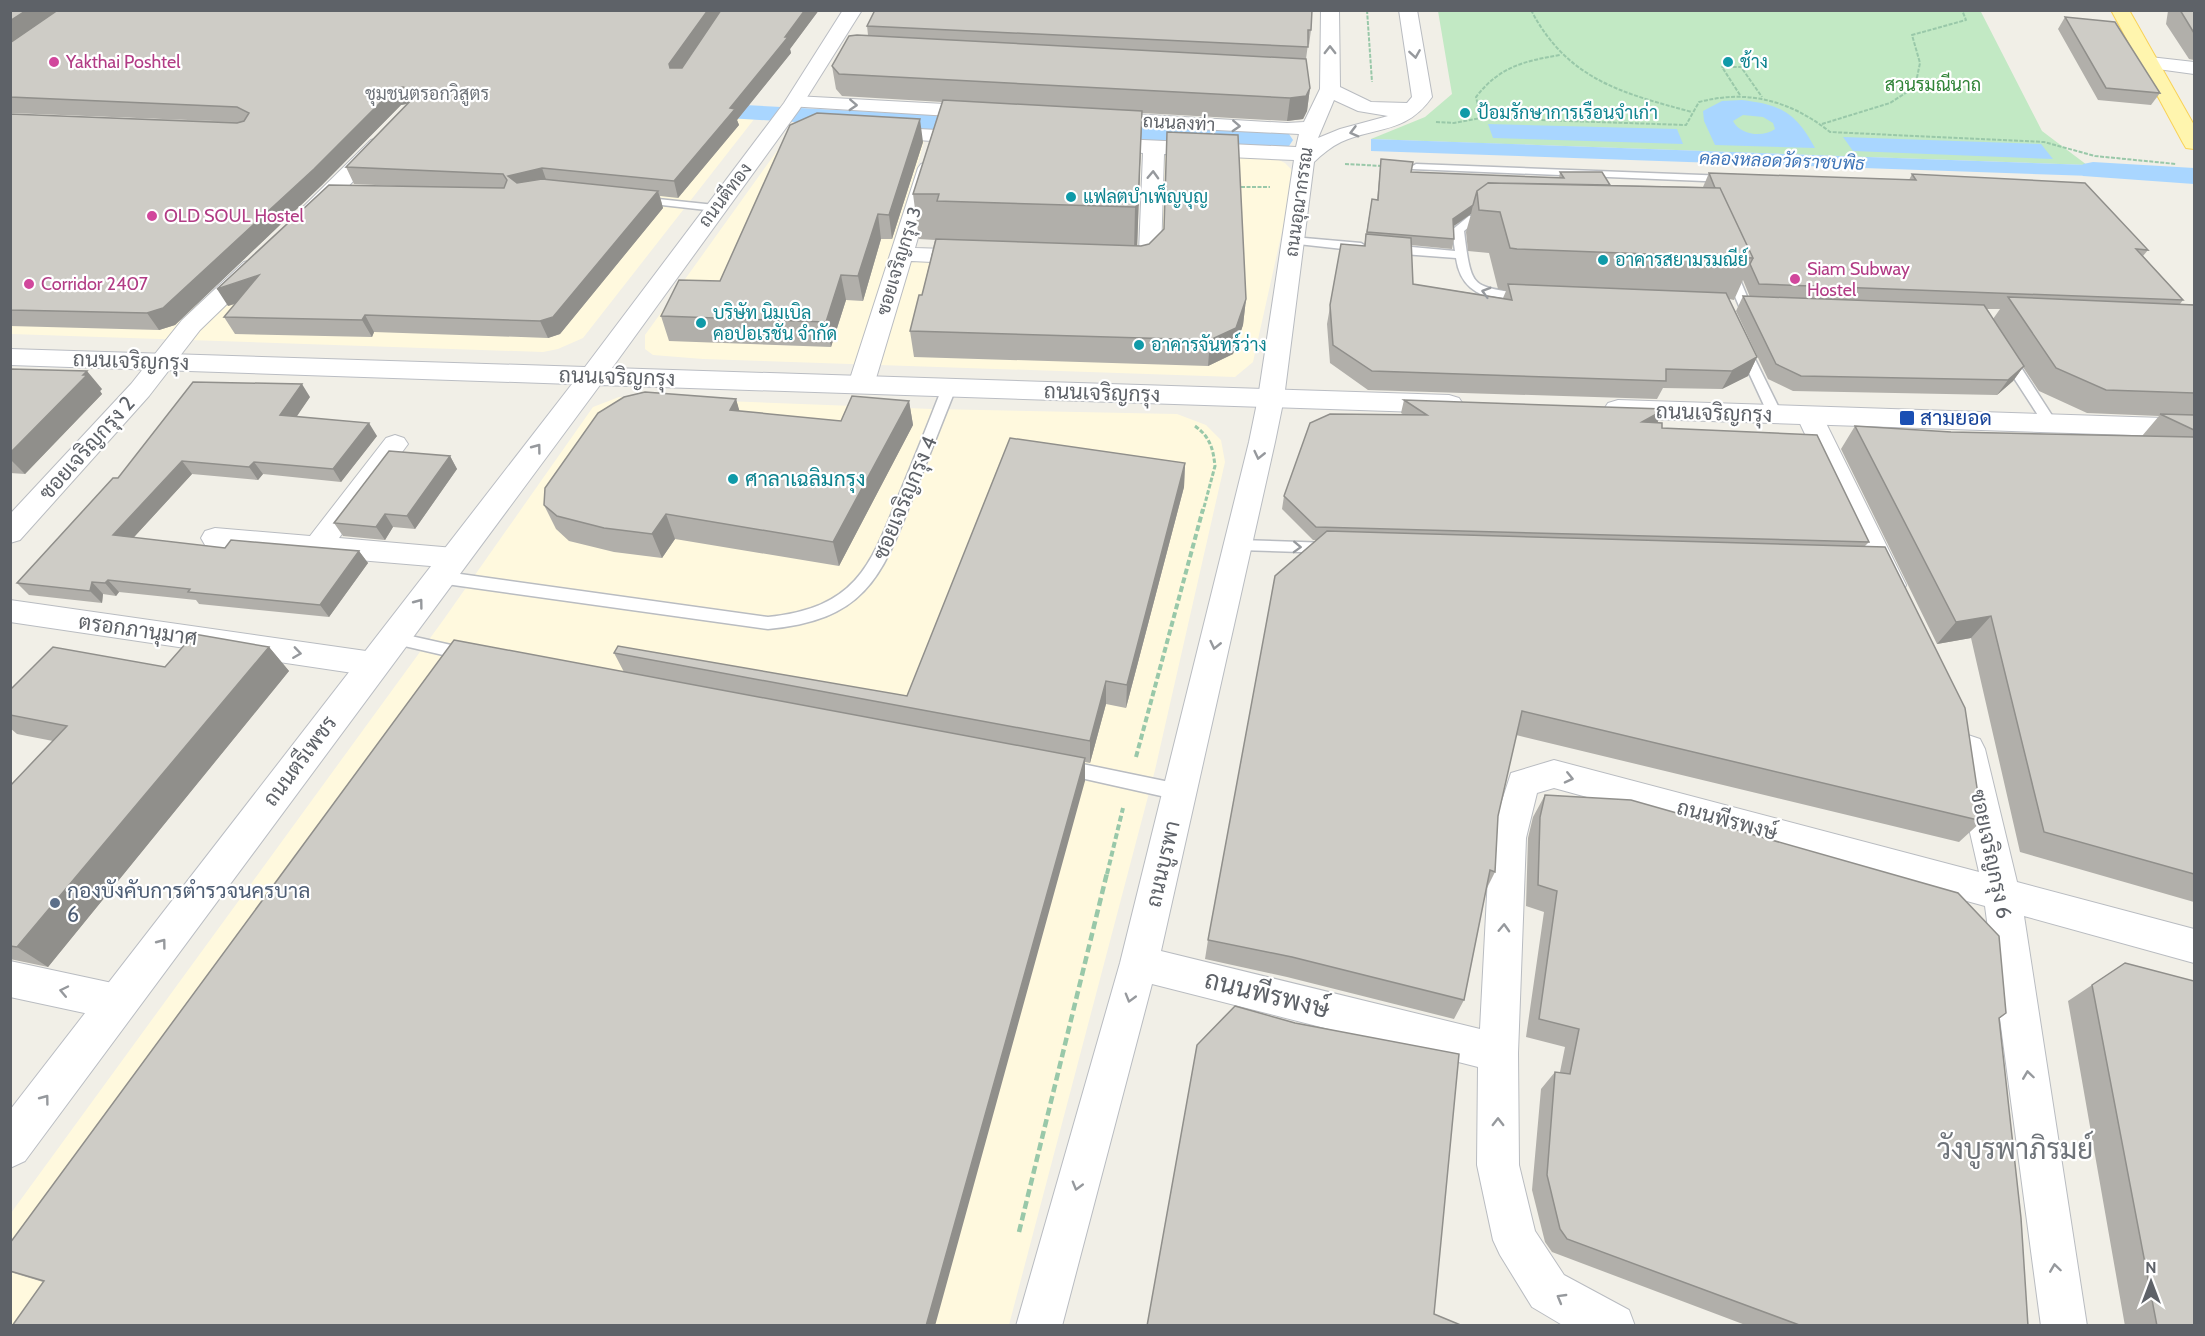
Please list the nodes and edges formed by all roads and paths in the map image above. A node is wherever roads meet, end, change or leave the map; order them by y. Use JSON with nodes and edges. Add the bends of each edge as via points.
{"nodes":[{"id":1,"x":853,"y":10,"type":"edge"},
{"id":2,"x":1330,"y":10,"type":"edge"},
{"id":3,"x":1367,"y":10,"type":"edge"},
{"id":4,"x":1408,"y":10,"type":"edge"},
{"id":5,"x":1531,"y":10,"type":"edge"},
{"id":6,"x":1962,"y":10,"type":"edge"},
{"id":7,"x":2120,"y":10,"type":"edge"},
{"id":8,"x":829,"y":47,"type":"junction"},
{"id":9,"x":852,"y":49,"type":"edge"},
{"id":10,"x":1560,"y":55,"type":"junction"},
{"id":11,"x":2150,"y":63,"type":"junction"},
{"id":12,"x":2194,"y":68,"type":"edge"},
{"id":13,"x":1324,"y":79,"type":"junction"},
{"id":14,"x":1367,"y":87,"type":"dead end"},
{"id":15,"x":1740,"y":95,"type":"junction"},
{"id":16,"x":1422,"y":97,"type":"junction"},
{"id":17,"x":1762,"y":98,"type":"junction"},
{"id":18,"x":1692,"y":112,"type":"junction"},
{"id":19,"x":1005,"y":113,"type":"edge"},
{"id":20,"x":788,"y":117,"type":"junction"},
{"id":21,"x":1076,"y":117,"type":"edge"},
{"id":22,"x":1481,"y":118,"type":"junction"},
{"id":23,"x":1393,"y":122,"type":"junction"},
{"id":24,"x":1821,"y":124,"type":"junction"},
{"id":25,"x":395,"y":127,"type":"edge"},
{"id":26,"x":1311,"y":127,"type":"junction"},
{"id":27,"x":857,"y":132,"type":"edge"},
{"id":28,"x":937,"y":136,"type":"junction"},
{"id":29,"x":994,"y":139,"type":"edge"},
{"id":30,"x":1085,"y":143,"type":"edge"},
{"id":31,"x":2194,"y":143,"type":"edge"},
{"id":32,"x":1154,"y":146,"type":"junction"},
{"id":33,"x":1305,"y":158,"type":"junction"},
{"id":34,"x":2183,"y":165,"type":"dead end"},
{"id":35,"x":1416,"y":168,"type":"joint"},
{"id":36,"x":1736,"y":180,"type":"edge"},
{"id":37,"x":1241,"y":187,"type":"edge"},
{"id":38,"x":1272,"y":187,"type":"dead end"},
{"id":39,"x":332,"y":192,"type":"junction"},
{"id":40,"x":355,"y":193,"type":"edge"},
{"id":41,"x":628,"y":199,"type":"edge"},
{"id":42,"x":715,"y":208,"type":"junction"},
{"id":43,"x":1509,"y":218,"type":"edge"},
{"id":44,"x":290,"y":231,"type":"edge"},
{"id":45,"x":1293,"y":241,"type":"junction"},
{"id":46,"x":265,"y":254,"type":"edge"},
{"id":47,"x":901,"y":254,"type":"junction"},
{"id":48,"x":1723,"y":254,"type":"edge"},
{"id":49,"x":1461,"y":255,"type":"junction"},
{"id":50,"x":995,"y":258,"type":"edge"},
{"id":51,"x":1102,"y":262,"type":"edge"},
{"id":52,"x":1538,"y":300,"type":"edge"},
{"id":53,"x":1746,"y":306,"type":"edge"},
{"id":54,"x":1735,"y":331,"type":"edge"},
{"id":55,"x":2000,"y":346,"type":"edge"},
{"id":56,"x":10,"y":357,"type":"edge"},
{"id":57,"x":162,"y":362,"type":"junction"},
{"id":58,"x":591,"y":376,"type":"junction"},
{"id":59,"x":861,"y":385,"type":"junction"},
{"id":60,"x":949,"y":388,"type":"junction"},
{"id":61,"x":1271,"y":398,"type":"junction"},
{"id":62,"x":1476,"y":405,"type":"edge"},
{"id":63,"x":1595,"y":409,"type":"edge"},
{"id":64,"x":1775,"y":414,"type":"junction"},
{"id":65,"x":1809,"y":416,"type":"junction"},
{"id":66,"x":2050,"y":423,"type":"junction"},
{"id":67,"x":1191,"y":424,"type":"dead end"},
{"id":68,"x":2194,"y":428,"type":"edge"},
{"id":69,"x":395,"y":444,"type":"dead end"},
{"id":70,"x":10,"y":533,"type":"edge"},
{"id":71,"x":215,"y":538,"type":"dead end"},
{"id":72,"x":1239,"y":545,"type":"junction"},
{"id":73,"x":318,"y":546,"type":"junction"},
{"id":74,"x":1342,"y":548,"type":"edge"},
{"id":75,"x":446,"y":568,"type":"junction"},
{"id":76,"x":10,"y":611,"type":"edge"},
{"id":77,"x":1904,"y":613,"type":"edge"},
{"id":78,"x":383,"y":651,"type":"junction"},
{"id":79,"x":486,"y":658,"type":"edge"},
{"id":80,"x":1958,"y":721,"type":"edge"},
{"id":81,"x":1050,"y":765,"type":"edge"},
{"id":82,"x":1130,"y":780,"type":"junction"},
{"id":83,"x":1179,"y":792,"type":"junction"},
{"id":84,"x":2002,"y":894,"type":"junction"},
{"id":85,"x":2194,"y":946,"type":"edge"},
{"id":86,"x":1139,"y":963,"type":"junction"},
{"id":87,"x":10,"y":979,"type":"edge"},
{"id":88,"x":117,"y":1002,"type":"junction"},
{"id":89,"x":1498,"y":1053,"type":"junction"},
{"id":90,"x":10,"y":1146,"type":"edge"},
{"id":91,"x":1016,"y":1244,"type":"dead end"},
{"id":92,"x":1039,"y":1326,"type":"edge"},
{"id":93,"x":1612,"y":1326,"type":"edge"},
{"id":94,"x":2064,"y":1326,"type":"edge"}],
"edges":[{"from":1,"to":8,"type":"main road","name":"ถนนตีทอง"},
{"from":13,"to":2,"type":"street","name":"ถนนอุณากรรณ","one_way":true},
{"from":3,"to":14,"type":"path","via":[[1372,82]]},
{"from":4,"to":16,"type":"street","one_way":true},
{"from":5,"to":10,"type":"path","via":[[1535,22]]},
{"from":6,"to":24,"type":"path","via":[[1966,20],[1912,35],[1920,63],[1915,87],[1890,104]]},
{"from":7,"to":11,"type":"main road"},
{"from":8,"to":9,"type":"street"},
{"from":8,"to":20,"type":"main road","name":"ถนนตีทอง"},
{"from":10,"to":18,"type":"path","via":[[1600,83]]},
{"from":10,"to":22,"type":"path","via":[[1509,64],[1476,97]]},
{"from":11,"to":12,"type":"street"},
{"from":11,"to":31,"type":"main road"},
{"from":13,"to":16,"type":"street","via":[[1354,105],[1367,109],[1407,107]]},
{"from":13,"to":26,"type":"street","name":"ถนนอุณากรรณ"},
{"from":15,"to":17,"type":"path"},
{"from":15,"to":17,"type":"path","via":[[1722,67],[1742,67]]},
{"from":15,"to":18,"type":"path","via":[[1707,99]]},
{"from":16,"to":23,"type":"street","via":[[1415,109]]},
{"from":17,"to":24,"type":"path","via":[[1794,107]]},
{"from":18,"to":22,"type":"path","via":[[1686,125]]},
{"from":20,"to":19,"type":"street","one_way":true},
{"from":20,"to":42,"type":"main road","name":"ถนนตีทอง"},
{"from":21,"to":26,"type":"street","name":"ถนนลงท่า","one_way":true,"via":[[1287,129]]},
{"from":22,"to":23,"type":"path","via":[[1454,123]]},
{"from":23,"to":33,"type":"street","one_way":true,"via":[[1334,138]]},
{"from":24,"to":34,"type":"path","via":[[1830,132],[2044,142],[2095,156]]},
{"from":25,"to":39,"type":"street"},
{"from":26,"to":33,"type":"street","name":"ถนนอุณากรรณ"},
{"from":27,"to":28,"type":"street"},
{"from":28,"to":29,"type":"street"},
{"from":28,"to":47,"type":"street","name":"ซอยเจริญกรุง 3"},
{"from":30,"to":32,"type":"street"},
{"from":32,"to":33,"type":"street"},
{"from":51,"to":32,"type":"street","one_way":true,"via":[[1140,262],[1150,254]]},
{"from":33,"to":35,"type":"path"},
{"from":33,"to":45,"type":"street","name":"ถนนอุณากรรณ"},
{"from":35,"to":36,"type":"lane","via":[[1692,183]]},
{"from":37,"to":38,"type":"path"},
{"from":39,"to":40,"type":"street"},
{"from":39,"to":44,"type":"street"},
{"from":41,"to":42,"type":"lane"},
{"from":42,"to":58,"type":"main road","name":"ถนนตีทอง"},
{"from":43,"to":49,"type":"lane","via":[[1473,218],[1464,223],[1458,230]]},
{"from":45,"to":49,"type":"lane"},
{"from":45,"to":61,"type":"street","name":"ถนนอุณากรรณ"},
{"from":46,"to":57,"type":"street","name":"ซอยเจริญกรุง 2","via":[[191,325]]},
{"from":47,"to":50,"type":"street"},
{"from":47,"to":59,"type":"street","name":"ซอยเจริญกรุง 3"},
{"from":48,"to":53,"type":"lane"},
{"from":52,"to":49,"type":"lane","one_way":true,"via":[[1504,297],[1473,288],[1465,279]]},
{"from":54,"to":64,"type":"lane"},
{"from":55,"to":66,"type":"lane"},
{"from":56,"to":57,"type":"main road","name":"ถนนเจริญกรุง"},
{"from":57,"to":58,"type":"main road","name":"ถนนเจริญกรุง"},
{"from":57,"to":70,"type":"street","name":"ซอยเจริญกรุง 2"},
{"from":58,"to":59,"type":"main road","name":"ถนนเจริญกรุง"},
{"from":75,"to":58,"type":"main road","name":"ถนนตรีเพชร","one_way":true},
{"from":59,"to":60,"type":"main road","name":"ถนนเจริญกรุง"},
{"from":60,"to":61,"type":"main road","name":"ถนนเจริญกรุง"},
{"from":60,"to":75,"type":"lane","name":"ซอยเจริญกรุง 4","via":[[882,557],[846,599],[823,613],[768,623]]},
{"from":61,"to":62,"type":"main road","name":"ถนนเจริญกรุง"},
{"from":61,"to":72,"type":"street","name":"ถนนบูรพา","one_way":true},
{"from":63,"to":64,"type":"main road","name":"ถนนเจริญกรุง"},
{"from":64,"to":65,"type":"main road","name":"ถนนเจริญกรุง"},
{"from":65,"to":66,"type":"main road","name":"ถนนเจริญกรุง"},
{"from":65,"to":77,"type":"street","via":[[1874,562]]},
{"from":66,"to":68,"type":"main road","name":"ถนนเจริญกรุง"},
{"from":67,"to":82,"type":"path","via":[[1209,435],[1215,466]]},
{"from":69,"to":73,"type":"street"},
{"from":71,"to":73,"type":"street"},
{"from":72,"to":74,"type":"lane","one_way":true},
{"from":72,"to":83,"type":"street","name":"ถนนบูรพา","one_way":true},
{"from":73,"to":75,"type":"street"},
{"from":78,"to":75,"type":"main road","name":"ถนนตรีเพชร","one_way":true},
{"from":76,"to":78,"type":"street","name":"ตรอกภานุมาศ","one_way":true},
{"from":78,"to":79,"type":"lane"},
{"from":88,"to":78,"type":"main road","name":"ถนนตรีเพชร","one_way":true},
{"from":80,"to":84,"type":"street","name":"ซอยเจริญกรุง 6","via":[[1964,729]]},
{"from":81,"to":82,"type":"lane"},
{"from":82,"to":83,"type":"lane"},
{"from":82,"to":91,"type":"path"},
{"from":83,"to":86,"type":"street","name":"ถนนบูรพา"},
{"from":84,"to":85,"type":"street","name":"ถนนพีรพงษ์"},
{"from":89,"to":84,"type":"street","name":"ถนนพีรพงษ์","one_way":true,"via":[[1508,838],[1523,783],[1554,774]]},
{"from":94,"to":84,"type":"street","name":"ซอยเจริญกรุง 6","one_way":true},
{"from":86,"to":89,"type":"street","name":"ถนนพีรพงษ์"},
{"from":86,"to":92,"type":"street","name":"ถนนบูรพา","one_way":true},
{"from":88,"to":87,"type":"street","one_way":true},
{"from":90,"to":88,"type":"main road","name":"ถนนตรีเพชร","one_way":true},
{"from":93,"to":89,"type":"street","name":"ถนนพีรพงษ์","one_way":true,"via":[[1548,1291],[1515,1240],[1498,1165]]}]}
